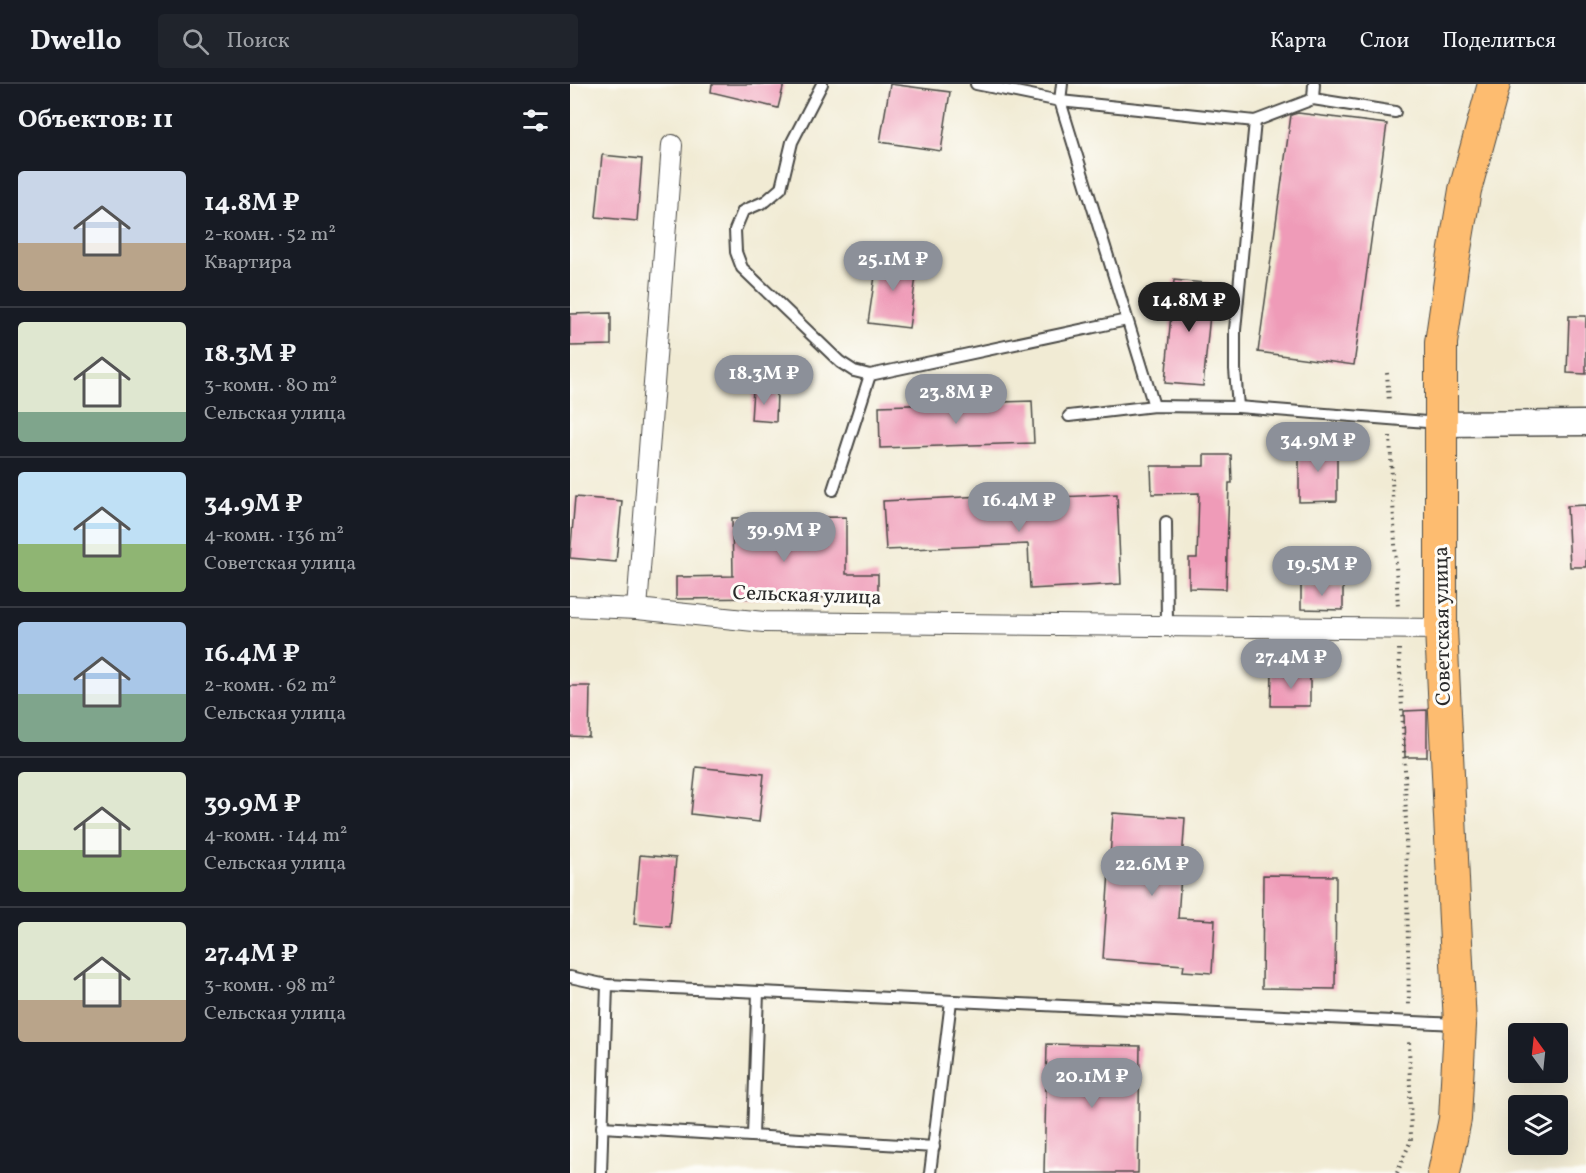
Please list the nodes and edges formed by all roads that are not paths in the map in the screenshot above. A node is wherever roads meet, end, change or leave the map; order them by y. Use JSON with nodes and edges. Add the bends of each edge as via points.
{"nodes":[{"id":1,"x":822,"y":84,"type":"edge"},
{"id":2,"x":976,"y":84,"type":"edge"},
{"id":3,"x":1062,"y":84,"type":"edge"},
{"id":4,"x":1314,"y":84,"type":"edge"},
{"id":5,"x":1494,"y":84,"type":"edge"},
{"id":6,"x":1312,"y":99,"type":"junction"},
{"id":7,"x":1060,"y":101,"type":"junction"},
{"id":8,"x":1395,"y":112,"type":"dead end"},
{"id":9,"x":1255,"y":121,"type":"junction"},
{"id":10,"x":672,"y":145,"type":"dead end"},
{"id":11,"x":1127,"y":320,"type":"junction"},
{"id":12,"x":870,"y":375,"type":"junction"},
{"id":13,"x":1154,"y":406,"type":"junction"},
{"id":14,"x":1238,"y":407,"type":"junction"},
{"id":15,"x":1068,"y":416,"type":"dead end"},
{"id":16,"x":1586,"y":423,"type":"edge"},
{"id":17,"x":1440,"y":424,"type":"junction"},
{"id":18,"x":833,"y":490,"type":"dead end"},
{"id":19,"x":1166,"y":522,"type":"dead end"},
{"id":20,"x":570,"y":606,"type":"edge"},
{"id":21,"x":637,"y":609,"type":"junction"},
{"id":22,"x":1167,"y":626,"type":"junction"},
{"id":23,"x":1441,"y":629,"type":"junction"},
{"id":24,"x":570,"y":977,"type":"edge"},
{"id":25,"x":607,"y":985,"type":"junction"},
{"id":26,"x":758,"y":992,"type":"junction"},
{"id":27,"x":951,"y":1001,"type":"junction"},
{"id":28,"x":1460,"y":1024,"type":"junction"},
{"id":29,"x":602,"y":1127,"type":"junction"},
{"id":30,"x":753,"y":1136,"type":"junction"},
{"id":31,"x":934,"y":1147,"type":"junction"},
{"id":32,"x":601,"y":1173,"type":"edge"},
{"id":33,"x":930,"y":1173,"type":"edge"},
{"id":34,"x":1444,"y":1173,"type":"edge"}],
"edges":[{"from":1,"to":12,"type":"lane","via":[[792,142],[781,188],[766,201],[743,211],[735,230],[736,252],[742,268],[840,362]]},
{"from":2,"to":7,"type":"lane"},
{"from":3,"to":7,"type":"lane"},
{"from":4,"to":6,"type":"lane"},
{"from":5,"to":17,"type":"main road","name":"Советская улица","via":[[1465,190],[1452,267],[1441,343]]},
{"from":6,"to":8,"type":"lane"},
{"from":6,"to":9,"type":"lane"},
{"from":7,"to":9,"type":"lane"},
{"from":7,"to":11,"type":"lane"},
{"from":9,"to":14,"type":"lane","via":[[1235,330]]},
{"from":10,"to":21,"type":"street"},
{"from":11,"to":12,"type":"lane"},
{"from":11,"to":13,"type":"lane"},
{"from":12,"to":18,"type":"lane"},
{"from":13,"to":14,"type":"lane"},
{"from":13,"to":15,"type":"lane"},
{"from":14,"to":17,"type":"lane"},
{"from":16,"to":17,"type":"street"},
{"from":17,"to":23,"type":"main road","name":"Советская улица"},
{"from":19,"to":22,"type":"lane"},
{"from":20,"to":21,"type":"street","name":"Сельская улица"},
{"from":21,"to":22,"type":"street","name":"Сельская улица","via":[[764,622]]},
{"from":22,"to":23,"type":"street","name":"Сельская улица"},
{"from":23,"to":28,"type":"main road","name":"Советская улица"},
{"from":24,"to":25,"type":"lane"},
{"from":25,"to":26,"type":"lane"},
{"from":25,"to":29,"type":"lane"},
{"from":26,"to":27,"type":"lane"},
{"from":26,"to":30,"type":"lane"},
{"from":27,"to":28,"type":"lane"},
{"from":27,"to":31,"type":"lane"},
{"from":28,"to":34,"type":"main road","name":"Советская улица","via":[[1455,1119]]},
{"from":29,"to":30,"type":"lane"},
{"from":29,"to":32,"type":"lane"},
{"from":30,"to":31,"type":"lane"},
{"from":31,"to":33,"type":"lane"}]}
